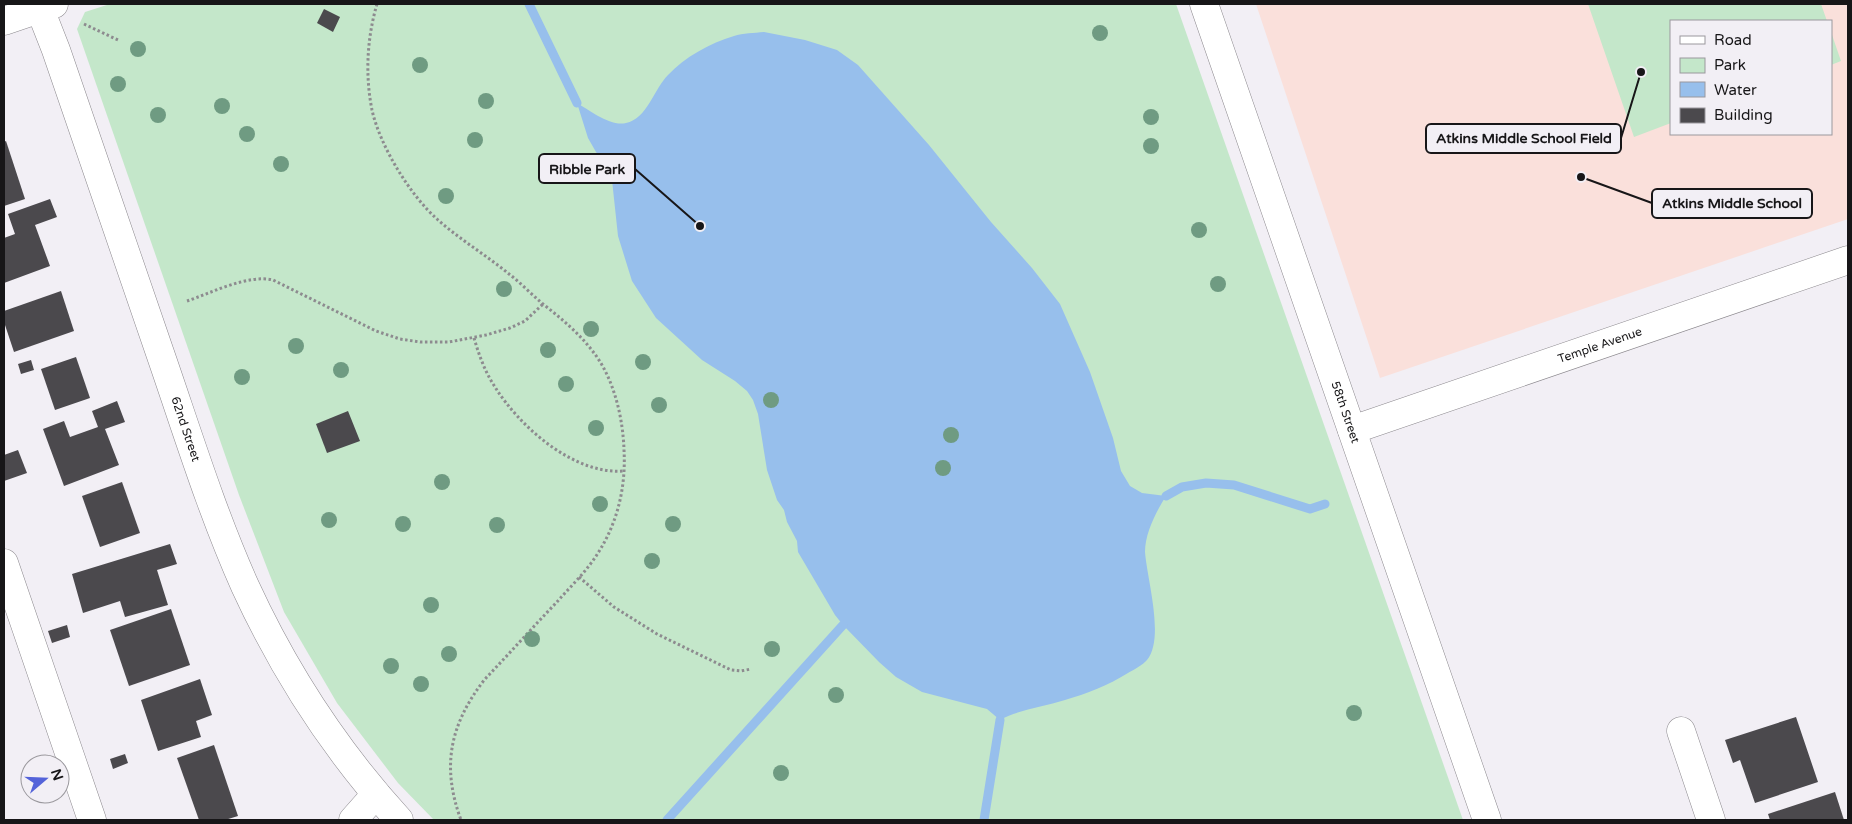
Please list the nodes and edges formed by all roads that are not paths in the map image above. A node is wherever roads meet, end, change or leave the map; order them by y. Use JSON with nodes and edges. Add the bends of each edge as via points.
{"nodes":[{"id":1,"x":1204,"y":4,"type":"edge"},
{"id":2,"x":44,"y":5,"type":"edge"},
{"id":3,"x":4,"y":21,"type":"edge"},
{"id":4,"x":1848,"y":260,"type":"edge"},
{"id":5,"x":1352,"y":430,"type":"junction"},
{"id":6,"x":4,"y":563,"type":"edge"},
{"id":7,"x":1681,"y":731,"type":"dead end"},
{"id":8,"x":376,"y":794,"type":"junction"},
{"id":9,"x":92,"y":820,"type":"edge"},
{"id":10,"x":353,"y":820,"type":"edge"},
{"id":11,"x":399,"y":820,"type":"edge"},
{"id":12,"x":1487,"y":820,"type":"edge"},
{"id":13,"x":1711,"y":820,"type":"edge"}],
"edges":[{"from":1,"to":5,"type":"street","name":"58th Street"},
{"from":2,"to":3,"type":"street"},
{"from":2,"to":8,"type":"street","name":"62nd Street","via":[[204,484],[245,585],[311,708]]},
{"from":4,"to":5,"type":"street","name":"Temple Avenue"},
{"from":5,"to":12,"type":"street","name":"58th Street"},
{"from":6,"to":9,"type":"street"},
{"from":7,"to":13,"type":"street"},
{"from":8,"to":10,"type":"street"},
{"from":8,"to":11,"type":"street"}]}
